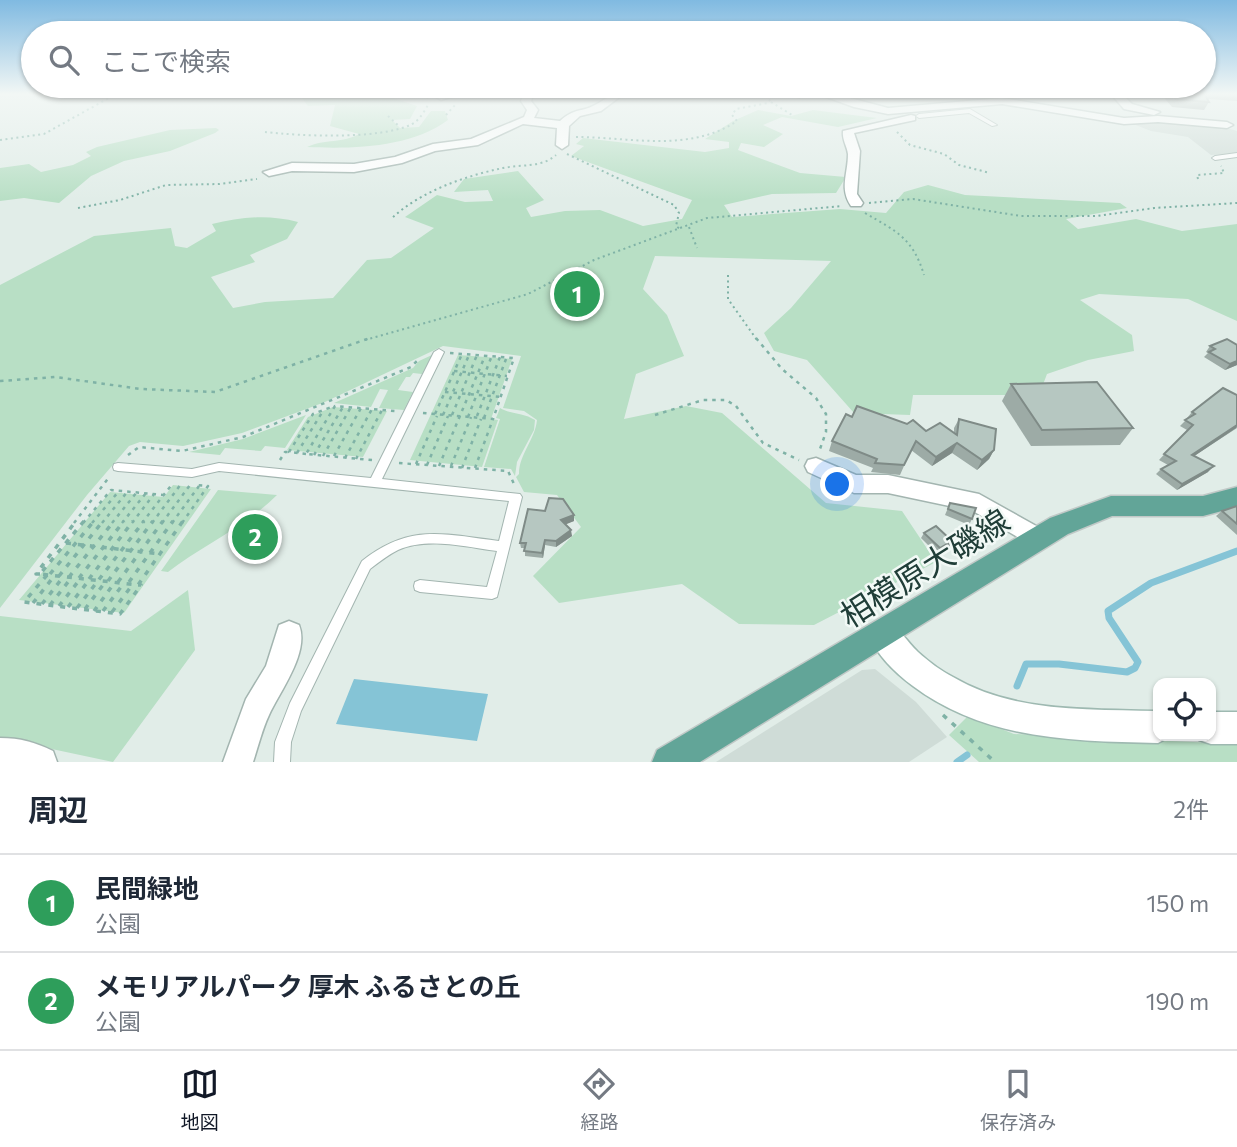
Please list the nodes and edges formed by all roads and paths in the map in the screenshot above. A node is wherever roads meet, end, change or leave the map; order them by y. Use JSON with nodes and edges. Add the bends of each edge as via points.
{"nodes":[{"id":1,"x":54,"y":129,"type":"edge"},
{"id":2,"x":392,"y":129,"type":"edge"},
{"id":3,"x":501,"y":129,"type":"edge"},
{"id":4,"x":563,"y":129,"type":"edge"},
{"id":5,"x":722,"y":129,"type":"edge"},
{"id":6,"x":863,"y":129,"type":"edge"},
{"id":7,"x":891,"y":129,"type":"edge"},
{"id":8,"x":265,"y":132,"type":"dead end"},
{"id":9,"x":0,"y":140,"type":"edge"},
{"id":10,"x":562,"y":142,"type":"junction"},
{"id":11,"x":416,"y":154,"type":"junction"},
{"id":12,"x":1237,"y":155,"type":"edge"},
{"id":13,"x":395,"y":156,"type":"dead end"},
{"id":14,"x":1215,"y":158,"type":"joint"},
{"id":15,"x":269,"y":172,"type":"joint"},
{"id":16,"x":990,"y":173,"type":"dead end"},
{"id":17,"x":1199,"y":179,"type":"dead end"},
{"id":18,"x":856,"y":203,"type":"junction"},
{"id":19,"x":1237,"y":203,"type":"edge"},
{"id":20,"x":78,"y":208,"type":"dead end"},
{"id":21,"x":393,"y":218,"type":"dead end"},
{"id":22,"x":689,"y":226,"type":"junction"},
{"id":23,"x":680,"y":229,"type":"junction"},
{"id":24,"x":697,"y":248,"type":"dead end"},
{"id":25,"x":729,"y":275,"type":"dead end"},
{"id":26,"x":924,"y":275,"type":"dead end"},
{"id":27,"x":439,"y":352,"type":"junction"},
{"id":28,"x":462,"y":354,"type":"junction"},
{"id":29,"x":470,"y":355,"type":"junction"},
{"id":30,"x":477,"y":355,"type":"junction"},
{"id":31,"x":485,"y":356,"type":"junction"},
{"id":32,"x":492,"y":356,"type":"junction"},
{"id":33,"x":500,"y":357,"type":"junction"},
{"id":34,"x":507,"y":358,"type":"junction"},
{"id":35,"x":454,"y":371,"type":"junction"},
{"id":36,"x":462,"y":372,"type":"junction"},
{"id":37,"x":470,"y":373,"type":"junction"},
{"id":38,"x":477,"y":373,"type":"junction"},
{"id":39,"x":485,"y":374,"type":"junction"},
{"id":40,"x":493,"y":374,"type":"junction"},
{"id":41,"x":500,"y":375,"type":"junction"},
{"id":42,"x":508,"y":376,"type":"junction"},
{"id":43,"x":0,"y":381,"type":"edge"},
{"id":44,"x":445,"y":392,"type":"junction"},
{"id":45,"x":453,"y":393,"type":"junction"},
{"id":46,"x":461,"y":393,"type":"junction"},
{"id":47,"x":469,"y":394,"type":"junction"},
{"id":48,"x":477,"y":395,"type":"junction"},
{"id":49,"x":485,"y":396,"type":"junction"},
{"id":50,"x":492,"y":396,"type":"junction"},
{"id":51,"x":500,"y":397,"type":"junction"},
{"id":52,"x":335,"y":406,"type":"junction"},
{"id":53,"x":343,"y":407,"type":"junction"},
{"id":54,"x":351,"y":407,"type":"junction"},
{"id":55,"x":361,"y":408,"type":"junction"},
{"id":56,"x":372,"y":409,"type":"junction"},
{"id":57,"x":324,"y":410,"type":"junction"},
{"id":58,"x":382,"y":410,"type":"junction"},
{"id":59,"x":410,"y":412,"type":"junction"},
{"id":60,"x":437,"y":414,"type":"junction"},
{"id":61,"x":443,"y":415,"type":"junction"},
{"id":62,"x":450,"y":415,"type":"junction"},
{"id":63,"x":655,"y":415,"type":"dead end"},
{"id":64,"x":460,"y":416,"type":"junction"},
{"id":65,"x":469,"y":417,"type":"junction"},
{"id":66,"x":481,"y":418,"type":"junction"},
{"id":67,"x":493,"y":419,"type":"junction"},
{"id":68,"x":289,"y":453,"type":"junction"},
{"id":69,"x":297,"y":453,"type":"junction"},
{"id":70,"x":284,"y":454,"type":"dead end"},
{"id":71,"x":306,"y":454,"type":"junction"},
{"id":72,"x":314,"y":455,"type":"junction"},
{"id":73,"x":323,"y":456,"type":"junction"},
{"id":74,"x":334,"y":456,"type":"junction"},
{"id":75,"x":345,"y":458,"type":"junction"},
{"id":76,"x":356,"y":459,"type":"junction"},
{"id":77,"x":385,"y":461,"type":"junction"},
{"id":78,"x":416,"y":464,"type":"junction"},
{"id":79,"x":427,"y":465,"type":"junction"},
{"id":80,"x":439,"y":466,"type":"junction"},
{"id":81,"x":814,"y":466,"type":"junction"},
{"id":82,"x":118,"y":467,"type":"junction"},
{"id":83,"x":451,"y":467,"type":"junction"},
{"id":84,"x":462,"y":468,"type":"junction"},
{"id":85,"x":475,"y":469,"type":"junction"},
{"id":86,"x":181,"y":478,"type":"junction"},
{"id":87,"x":375,"y":481,"type":"junction"},
{"id":88,"x":172,"y":483,"type":"junction"},
{"id":89,"x":190,"y":485,"type":"junction"},
{"id":90,"x":199,"y":486,"type":"junction"},
{"id":91,"x":119,"y":491,"type":"junction"},
{"id":92,"x":128,"y":491,"type":"junction"},
{"id":93,"x":137,"y":492,"type":"junction"},
{"id":94,"x":146,"y":494,"type":"junction"},
{"id":95,"x":155,"y":494,"type":"junction"},
{"id":96,"x":163,"y":495,"type":"junction"},
{"id":97,"x":1237,"y":496,"type":"edge"},
{"id":98,"x":516,"y":497,"type":"junction"},
{"id":99,"x":1038,"y":539,"type":"junction"},
{"id":100,"x":66,"y":543,"type":"junction"},
{"id":101,"x":75,"y":544,"type":"junction"},
{"id":102,"x":84,"y":545,"type":"junction"},
{"id":103,"x":94,"y":546,"type":"junction"},
{"id":104,"x":103,"y":547,"type":"junction"},
{"id":105,"x":504,"y":547,"type":"junction"},
{"id":106,"x":113,"y":548,"type":"junction"},
{"id":107,"x":122,"y":549,"type":"junction"},
{"id":108,"x":132,"y":550,"type":"junction"},
{"id":109,"x":141,"y":551,"type":"junction"},
{"id":110,"x":150,"y":552,"type":"junction"},
{"id":111,"x":160,"y":554,"type":"junction"},
{"id":112,"x":40,"y":574,"type":"junction"},
{"id":113,"x":59,"y":576,"type":"junction"},
{"id":114,"x":80,"y":578,"type":"junction"},
{"id":115,"x":89,"y":579,"type":"junction"},
{"id":116,"x":98,"y":580,"type":"junction"},
{"id":117,"x":107,"y":581,"type":"junction"},
{"id":118,"x":117,"y":582,"type":"junction"},
{"id":119,"x":130,"y":584,"type":"junction"},
{"id":120,"x":420,"y":586,"type":"dead end"},
{"id":121,"x":32,"y":603,"type":"junction"},
{"id":122,"x":42,"y":604,"type":"junction"},
{"id":123,"x":50,"y":605,"type":"junction"},
{"id":124,"x":59,"y":606,"type":"junction"},
{"id":125,"x":68,"y":607,"type":"junction"},
{"id":126,"x":76,"y":608,"type":"junction"},
{"id":127,"x":85,"y":609,"type":"junction"},
{"id":128,"x":94,"y":611,"type":"junction"},
{"id":129,"x":103,"y":612,"type":"junction"},
{"id":130,"x":112,"y":613,"type":"junction"},
{"id":131,"x":289,"y":634,"type":"dead end"},
{"id":132,"x":883,"y":634,"type":"junction"},
{"id":133,"x":954,"y":727,"type":"dead end"},
{"id":134,"x":1153,"y":727,"type":"edge"},
{"id":135,"x":1216,"y":728,"type":"edge"},
{"id":136,"x":1237,"y":728,"type":"edge"},
{"id":137,"x":0,"y":753,"type":"edge"},
{"id":138,"x":43,"y":762,"type":"edge"},
{"id":139,"x":238,"y":762,"type":"edge"},
{"id":140,"x":282,"y":762,"type":"edge"},
{"id":141,"x":669,"y":762,"type":"edge"},
{"id":142,"x":995,"y":762,"type":"edge"}],
"edges":[{"from":1,"to":9,"type":"path"},
{"from":2,"to":8,"type":"path","via":[[370,133]]},
{"from":3,"to":11,"type":"street","via":[[474,142]]},
{"from":4,"to":10,"type":"street"},
{"from":5,"to":10,"type":"path","via":[[696,138]]},
{"from":6,"to":18,"type":"street","via":[[849,131],[848,136],[854,151],[850,194]]},
{"from":7,"to":16,"type":"path","via":[[910,145]]},
{"from":10,"to":21,"type":"path","via":[[556,156],[546,163],[464,178],[418,199]]},
{"from":10,"to":23,"type":"path","via":[[570,156],[674,205]]},
{"from":11,"to":13,"type":"lane"},
{"from":11,"to":15,"type":"street","via":[[354,168],[292,167]]},
{"from":12,"to":14,"type":"lane"},
{"from":14,"to":17,"type":"path","via":[[1224,173],[1197,175]]},
{"from":15,"to":20,"type":"path","via":[[253,181],[166,185]]},
{"from":18,"to":19,"type":"path","via":[[913,199],[1021,216],[1096,216]]},
{"from":18,"to":22,"type":"path","via":[[726,215]]},
{"from":18,"to":26,"type":"path","via":[[871,218],[906,237]]},
{"from":22,"to":23,"type":"path"},
{"from":22,"to":24,"type":"path"},
{"from":23,"to":43,"type":"path","via":[[594,260],[528,294],[380,335],[215,392],[141,389],[55,377]]},
{"from":25,"to":81,"type":"path","via":[[728,299],[782,369],[816,398],[826,414],[826,432]]},
{"from":27,"to":28,"type":"path"},
{"from":27,"to":59,"type":"lane"},
{"from":27,"to":82,"type":"path","via":[[243,437],[182,451],[139,447]]},
{"from":28,"to":29,"type":"path"},
{"from":28,"to":35,"type":"path"},
{"from":29,"to":30,"type":"path"},
{"from":29,"to":36,"type":"path"},
{"from":30,"to":31,"type":"path"},
{"from":30,"to":37,"type":"path"},
{"from":31,"to":32,"type":"path"},
{"from":31,"to":38,"type":"path"},
{"from":32,"to":33,"type":"path"},
{"from":32,"to":39,"type":"path"},
{"from":33,"to":34,"type":"path"},
{"from":33,"to":40,"type":"path"},
{"from":34,"to":41,"type":"path"},
{"from":34,"to":42,"type":"path","via":[[514,358]]},
{"from":35,"to":36,"type":"path"},
{"from":35,"to":44,"type":"path"},
{"from":36,"to":37,"type":"path"},
{"from":36,"to":45,"type":"path"},
{"from":37,"to":38,"type":"path"},
{"from":37,"to":46,"type":"path"},
{"from":38,"to":39,"type":"path"},
{"from":38,"to":47,"type":"path"},
{"from":39,"to":40,"type":"path"},
{"from":39,"to":48,"type":"path"},
{"from":40,"to":41,"type":"path"},
{"from":40,"to":49,"type":"path"},
{"from":41,"to":42,"type":"path"},
{"from":41,"to":50,"type":"path"},
{"from":42,"to":51,"type":"path"},
{"from":44,"to":45,"type":"path"},
{"from":44,"to":60,"type":"path"},
{"from":45,"to":46,"type":"path"},
{"from":45,"to":61,"type":"path"},
{"from":46,"to":47,"type":"path"},
{"from":46,"to":62,"type":"path"},
{"from":47,"to":48,"type":"path"},
{"from":47,"to":64,"type":"path"},
{"from":48,"to":49,"type":"path"},
{"from":48,"to":65,"type":"path"},
{"from":49,"to":50,"type":"path"},
{"from":49,"to":66,"type":"path"},
{"from":50,"to":51,"type":"path"},
{"from":50,"to":66,"type":"path"},
{"from":51,"to":67,"type":"path"},
{"from":52,"to":53,"type":"path"},
{"from":52,"to":57,"type":"path"},
{"from":52,"to":71,"type":"path"},
{"from":53,"to":54,"type":"path"},
{"from":53,"to":72,"type":"path"},
{"from":54,"to":55,"type":"path"},
{"from":54,"to":73,"type":"path"},
{"from":55,"to":56,"type":"path"},
{"from":55,"to":74,"type":"path"},
{"from":56,"to":58,"type":"path"},
{"from":56,"to":75,"type":"path"},
{"from":57,"to":68,"type":"path","via":[[313,414]]},
{"from":57,"to":69,"type":"path"},
{"from":58,"to":59,"type":"path"},
{"from":58,"to":76,"type":"path"},
{"from":59,"to":60,"type":"path"},
{"from":59,"to":77,"type":"lane"},
{"from":60,"to":61,"type":"path"},
{"from":60,"to":78,"type":"path"},
{"from":61,"to":62,"type":"path"},
{"from":62,"to":64,"type":"path"},
{"from":62,"to":79,"type":"path"},
{"from":63,"to":81,"type":"path","via":[[703,400],[726,400],[736,406],[763,443]]},
{"from":64,"to":65,"type":"path"},
{"from":64,"to":80,"type":"path"},
{"from":65,"to":66,"type":"path"},
{"from":65,"to":83,"type":"path"},
{"from":66,"to":67,"type":"path"},
{"from":66,"to":84,"type":"path"},
{"from":67,"to":85,"type":"path"},
{"from":68,"to":69,"type":"path"},
{"from":68,"to":70,"type":"path"},
{"from":69,"to":71,"type":"path"},
{"from":71,"to":72,"type":"path"},
{"from":72,"to":73,"type":"path"},
{"from":73,"to":74,"type":"path"},
{"from":74,"to":75,"type":"path"},
{"from":75,"to":76,"type":"path"},
{"from":76,"to":77,"type":"path"},
{"from":77,"to":78,"type":"path"},
{"from":77,"to":87,"type":"lane"},
{"from":78,"to":79,"type":"path"},
{"from":79,"to":80,"type":"path"},
{"from":80,"to":83,"type":"path"},
{"from":81,"to":99,"type":"street","via":[[854,484],[888,484],[979,503]]},
{"from":82,"to":86,"type":"lane"},
{"from":82,"to":112,"type":"path","via":[[91,497],[36,573]]},
{"from":83,"to":84,"type":"path"},
{"from":84,"to":85,"type":"path"},
{"from":85,"to":98,"type":"path","via":[[508,471]]},
{"from":86,"to":87,"type":"lane","via":[[219,467]]},
{"from":86,"to":88,"type":"path"},
{"from":86,"to":88,"type":"path"},
{"from":86,"to":89,"type":"path"},
{"from":86,"to":108,"type":"path"},
{"from":87,"to":98,"type":"lane"},
{"from":88,"to":96,"type":"path"},
{"from":89,"to":90,"type":"path"},
{"from":89,"to":109,"type":"path"},
{"from":90,"to":110,"type":"path"},
{"from":90,"to":111,"type":"path","via":[[208,486]]},
{"from":91,"to":92,"type":"path"},
{"from":91,"to":100,"type":"path","via":[[111,489]]},
{"from":91,"to":101,"type":"path"},
{"from":92,"to":93,"type":"path"},
{"from":92,"to":102,"type":"path"},
{"from":93,"to":94,"type":"path"},
{"from":93,"to":103,"type":"path"},
{"from":94,"to":95,"type":"path"},
{"from":94,"to":104,"type":"path"},
{"from":95,"to":96,"type":"path"},
{"from":95,"to":106,"type":"path"},
{"from":96,"to":107,"type":"path"},
{"from":97,"to":99,"type":"main road","name":"相模原大磯線","via":[[1203,506],[1111,506]]},
{"from":98,"to":105,"type":"lane"},
{"from":99,"to":132,"type":"main road","name":"相模原大磯線"},
{"from":100,"to":101,"type":"path"},
{"from":100,"to":112,"type":"path"},
{"from":101,"to":102,"type":"path"},
{"from":101,"to":113,"type":"path"},
{"from":102,"to":103,"type":"path"},
{"from":102,"to":113,"type":"path"},
{"from":103,"to":104,"type":"path"},
{"from":103,"to":113,"type":"path"},
{"from":104,"to":106,"type":"path"},
{"from":104,"to":114,"type":"path"},
{"from":105,"to":120,"type":"lane","via":[[492,593]]},
{"from":105,"to":140,"type":"lane","via":[[412,538],[380,551],[366,565],[295,708],[283,742]]},
{"from":106,"to":107,"type":"path"},
{"from":106,"to":115,"type":"path"},
{"from":107,"to":108,"type":"path"},
{"from":107,"to":116,"type":"path"},
{"from":108,"to":109,"type":"path"},
{"from":108,"to":117,"type":"path"},
{"from":109,"to":110,"type":"path"},
{"from":109,"to":118,"type":"path"},
{"from":110,"to":111,"type":"path"},
{"from":110,"to":119,"type":"path"},
{"from":111,"to":119,"type":"path"},
{"from":112,"to":113,"type":"path"},
{"from":113,"to":114,"type":"path"},
{"from":113,"to":121,"type":"path"},
{"from":113,"to":121,"type":"path","via":[[24,602]]},
{"from":113,"to":122,"type":"path"},
{"from":113,"to":123,"type":"path"},
{"from":114,"to":115,"type":"path"},
{"from":114,"to":124,"type":"path"},
{"from":115,"to":116,"type":"path"},
{"from":115,"to":125,"type":"path"},
{"from":116,"to":117,"type":"path"},
{"from":116,"to":126,"type":"path"},
{"from":117,"to":118,"type":"path"},
{"from":117,"to":127,"type":"path"},
{"from":118,"to":119,"type":"path"},
{"from":118,"to":128,"type":"path"},
{"from":119,"to":129,"type":"path"},
{"from":119,"to":130,"type":"path"},
{"from":119,"to":130,"type":"path","via":[[141,585],[120,614]]},
{"from":121,"to":122,"type":"path"},
{"from":122,"to":123,"type":"path"},
{"from":123,"to":124,"type":"path"},
{"from":124,"to":125,"type":"path"},
{"from":125,"to":126,"type":"path"},
{"from":126,"to":127,"type":"path"},
{"from":127,"to":128,"type":"path"},
{"from":128,"to":129,"type":"path"},
{"from":129,"to":130,"type":"path"},
{"from":131,"to":139,"type":"street","via":[[278,672],[256,709]]},
{"from":132,"to":134,"type":"street","via":[[910,665],[939,687],[989,710],[1049,724]]},
{"from":132,"to":141,"type":"main road","name":"相模原大磯線"},
{"from":133,"to":142,"type":"path"},
{"from":135,"to":136,"type":"street"},
{"from":137,"to":138,"type":"street","via":[[26,754]]}]}
